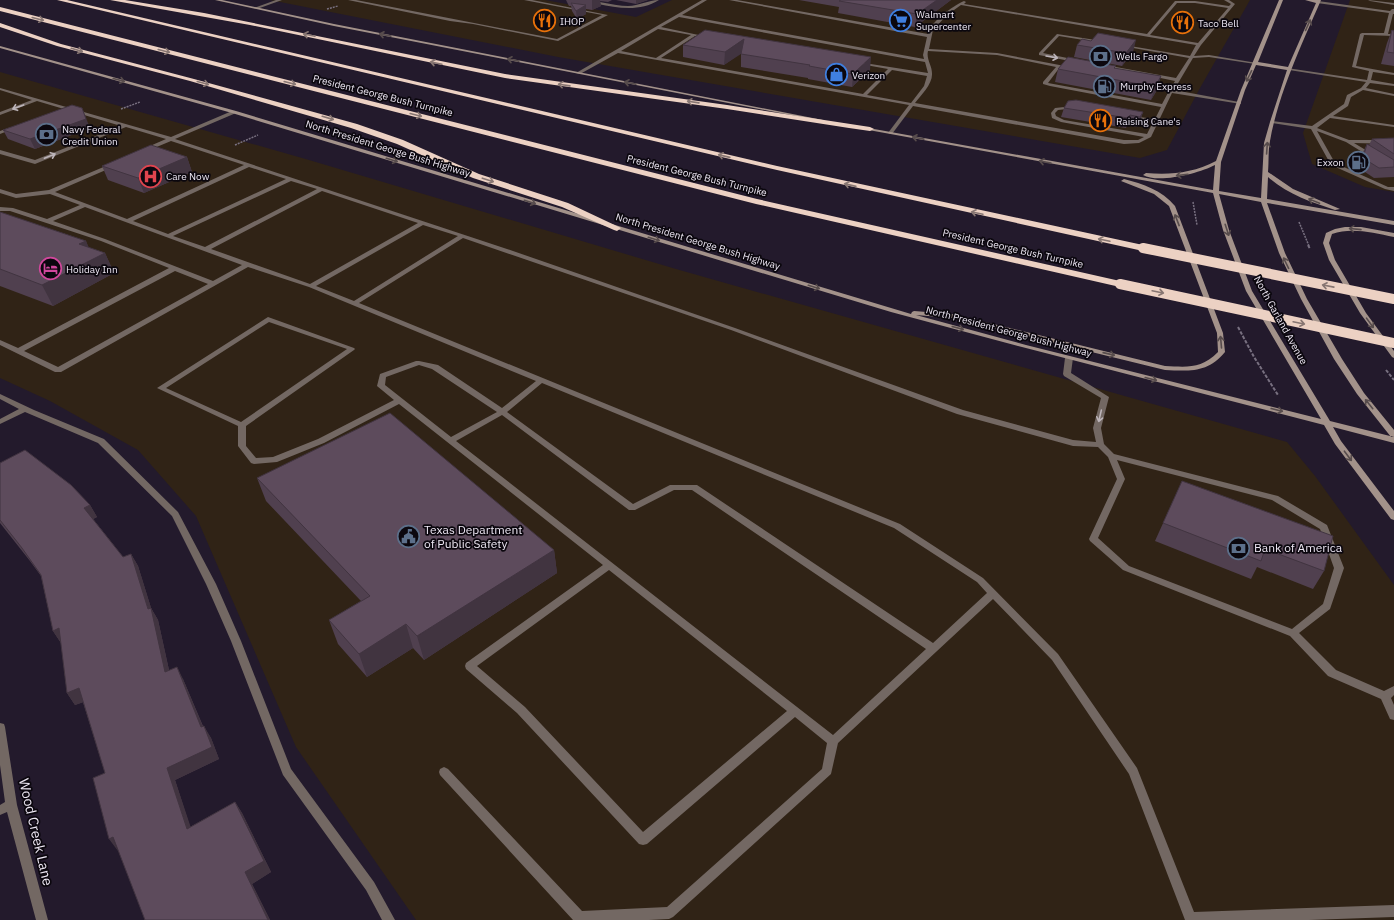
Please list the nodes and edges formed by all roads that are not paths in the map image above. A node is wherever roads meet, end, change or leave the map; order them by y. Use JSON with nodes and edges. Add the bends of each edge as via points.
{"nodes":[{"id":1,"x":60,"y":0,"type":"edge"},
{"id":2,"x":113,"y":0,"type":"edge"},
{"id":3,"x":217,"y":0,"type":"edge"},
{"id":4,"x":280,"y":0,"type":"edge"},
{"id":5,"x":350,"y":0,"type":"edge"},
{"id":6,"x":526,"y":0,"type":"edge"},
{"id":7,"x":585,"y":0,"type":"edge"},
{"id":8,"x":657,"y":0,"type":"edge"},
{"id":9,"x":705,"y":0,"type":"edge"},
{"id":10,"x":731,"y":0,"type":"edge"},
{"id":11,"x":966,"y":0,"type":"edge"},
{"id":12,"x":1226,"y":0,"type":"edge"},
{"id":13,"x":1281,"y":0,"type":"edge"},
{"id":14,"x":1307,"y":0,"type":"edge"},
{"id":15,"x":1370,"y":0,"type":"edge"},
{"id":16,"x":1319,"y":1,"type":"edge"},
{"id":17,"x":960,"y":4,"type":"junction"},
{"id":18,"x":1394,"y":4,"type":"edge"},
{"id":19,"x":1230,"y":7,"type":"junction"},
{"id":20,"x":256,"y":8,"type":"junction"},
{"id":21,"x":1394,"y":8,"type":"edge"},
{"id":22,"x":0,"y":10,"type":"edge"},
{"id":23,"x":1392,"y":13,"type":"edge"},
{"id":24,"x":678,"y":16,"type":"junction"},
{"id":25,"x":1388,"y":24,"type":"junction"},
{"id":26,"x":1394,"y":24,"type":"edge"},
{"id":27,"x":0,"y":25,"type":"edge"},
{"id":28,"x":658,"y":28,"type":"junction"},
{"id":29,"x":1386,"y":34,"type":"junction"},
{"id":30,"x":694,"y":35,"type":"junction"},
{"id":31,"x":1148,"y":35,"type":"junction"},
{"id":32,"x":1394,"y":35,"type":"edge"},
{"id":33,"x":930,"y":36,"type":"junction"},
{"id":34,"x":708,"y":37,"type":"edge"},
{"id":35,"x":1104,"y":42,"type":"edge"},
{"id":36,"x":1199,"y":44,"type":"junction"},
{"id":37,"x":1119,"y":45,"type":"edge"},
{"id":38,"x":0,"y":47,"type":"edge"},
{"id":39,"x":926,"y":50,"type":"junction"},
{"id":40,"x":617,"y":52,"type":"junction"},
{"id":41,"x":1191,"y":57,"type":"junction"},
{"id":42,"x":657,"y":59,"type":"junction"},
{"id":43,"x":926,"y":61,"type":"junction"},
{"id":44,"x":1078,"y":61,"type":"edge"},
{"id":45,"x":856,"y":62,"type":"edge"},
{"id":46,"x":1255,"y":63,"type":"junction"},
{"id":47,"x":1059,"y":66,"type":"junction"},
{"id":48,"x":1101,"y":66,"type":"edge"},
{"id":49,"x":892,"y":68,"type":"junction"},
{"id":50,"x":1074,"y":69,"type":"edge"},
{"id":51,"x":1289,"y":69,"type":"junction"},
{"id":52,"x":1371,"y":70,"type":"junction"},
{"id":53,"x":578,"y":73,"type":"junction"},
{"id":54,"x":1394,"y":74,"type":"edge"},
{"id":55,"x":930,"y":75,"type":"junction"},
{"id":56,"x":1178,"y":80,"type":"junction"},
{"id":57,"x":1143,"y":82,"type":"edge"},
{"id":58,"x":1370,"y":82,"type":"junction"},
{"id":59,"x":1149,"y":83,"type":"junction"},
{"id":60,"x":1394,"y":85,"type":"edge"},
{"id":61,"x":1146,"y":88,"type":"edge"},
{"id":62,"x":0,"y":89,"type":"edge"},
{"id":63,"x":1172,"y":89,"type":"junction"},
{"id":64,"x":1363,"y":89,"type":"junction"},
{"id":65,"x":1394,"y":95,"type":"edge"},
{"id":66,"x":865,"y":96,"type":"junction"},
{"id":67,"x":36,"y":100,"type":"junction"},
{"id":68,"x":1239,"y":103,"type":"junction"},
{"id":69,"x":912,"y":105,"type":"junction"},
{"id":70,"x":1164,"y":106,"type":"junction"},
{"id":71,"x":1081,"y":108,"type":"edge"},
{"id":72,"x":65,"y":109,"type":"junction"},
{"id":73,"x":58,"y":111,"type":"edge"},
{"id":74,"x":234,"y":112,"type":"junction"},
{"id":75,"x":0,"y":114,"type":"edge"},
{"id":76,"x":1126,"y":116,"type":"edge"},
{"id":77,"x":1330,"y":117,"type":"junction"},
{"id":78,"x":1156,"y":122,"type":"junction"},
{"id":79,"x":1272,"y":122,"type":"junction"},
{"id":80,"x":22,"y":125,"type":"edge"},
{"id":81,"x":125,"y":126,"type":"junction"},
{"id":82,"x":1394,"y":126,"type":"edge"},
{"id":83,"x":1313,"y":128,"type":"junction"},
{"id":84,"x":870,"y":129,"type":"junction"},
{"id":85,"x":0,"y":133,"type":"edge"},
{"id":86,"x":890,"y":133,"type":"junction"},
{"id":87,"x":1148,"y":136,"type":"junction"},
{"id":88,"x":171,"y":139,"type":"junction"},
{"id":89,"x":1348,"y":141,"type":"junction"},
{"id":90,"x":1394,"y":142,"type":"edge"},
{"id":91,"x":0,"y":152,"type":"edge"},
{"id":92,"x":142,"y":152,"type":"edge"},
{"id":93,"x":1374,"y":157,"type":"edge"},
{"id":94,"x":121,"y":161,"type":"edge"},
{"id":95,"x":1218,"y":162,"type":"junction"},
{"id":96,"x":249,"y":165,"type":"junction"},
{"id":97,"x":1084,"y":169,"type":"junction"},
{"id":98,"x":1266,"y":173,"type":"junction"},
{"id":99,"x":290,"y":179,"type":"junction"},
{"id":100,"x":321,"y":189,"type":"junction"},
{"id":101,"x":1394,"y":189,"type":"edge"},
{"id":102,"x":0,"y":191,"type":"edge"},
{"id":103,"x":50,"y":192,"type":"junction"},
{"id":104,"x":1216,"y":193,"type":"junction"},
{"id":105,"x":1264,"y":201,"type":"junction"},
{"id":106,"x":85,"y":205,"type":"junction"},
{"id":107,"x":0,"y":209,"type":"edge"},
{"id":108,"x":1364,"y":218,"type":"junction"},
{"id":109,"x":127,"y":220,"type":"junction"},
{"id":110,"x":48,"y":221,"type":"junction"},
{"id":111,"x":422,"y":223,"type":"junction"},
{"id":112,"x":1394,"y":223,"type":"edge"},
{"id":113,"x":617,"y":228,"type":"junction"},
{"id":114,"x":1394,"y":235,"type":"edge"},
{"id":115,"x":168,"y":236,"type":"junction"},
{"id":116,"x":462,"y":236,"type":"junction"},
{"id":117,"x":206,"y":250,"type":"junction"},
{"id":118,"x":247,"y":265,"type":"junction"},
{"id":119,"x":174,"y":268,"type":"junction"},
{"id":120,"x":214,"y":284,"type":"junction"},
{"id":121,"x":311,"y":286,"type":"junction"},
{"id":122,"x":1394,"y":299,"type":"edge"},
{"id":123,"x":354,"y":304,"type":"junction"},
{"id":124,"x":893,"y":311,"type":"junction"},
{"id":125,"x":0,"y":342,"type":"edge"},
{"id":126,"x":1394,"y":343,"type":"edge"},
{"id":127,"x":18,"y":351,"type":"junction"},
{"id":128,"x":1394,"y":356,"type":"edge"},
{"id":129,"x":1069,"y":358,"type":"junction"},
{"id":130,"x":541,"y":381,"type":"junction"},
{"id":131,"x":0,"y":396,"type":"edge"},
{"id":132,"x":400,"y":400,"type":"junction"},
{"id":133,"x":24,"y":408,"type":"junction"},
{"id":134,"x":502,"y":412,"type":"junction"},
{"id":135,"x":0,"y":422,"type":"edge"},
{"id":136,"x":1327,"y":423,"type":"junction"},
{"id":137,"x":242,"y":425,"type":"junction"},
{"id":138,"x":1394,"y":435,"type":"edge"},
{"id":139,"x":1394,"y":440,"type":"edge"},
{"id":140,"x":451,"y":441,"type":"junction"},
{"id":141,"x":1100,"y":445,"type":"junction"},
{"id":142,"x":1111,"y":456,"type":"junction"},
{"id":143,"x":1394,"y":517,"type":"edge"},
{"id":144,"x":608,"y":566,"type":"junction"},
{"id":145,"x":993,"y":593,"type":"junction"},
{"id":146,"x":1293,"y":633,"type":"junction"},
{"id":147,"x":933,"y":648,"type":"junction"},
{"id":148,"x":1390,"y":693,"type":"edge"},
{"id":149,"x":794,"y":711,"type":"junction"},
{"id":150,"x":1394,"y":716,"type":"edge"},
{"id":151,"x":0,"y":727,"type":"edge"},
{"id":152,"x":833,"y":741,"type":"junction"},
{"id":153,"x":444,"y":772,"type":"dead end"},
{"id":154,"x":12,"y":805,"type":"junction"},
{"id":155,"x":0,"y":810,"type":"edge"},
{"id":156,"x":1394,"y":911,"type":"edge"},
{"id":157,"x":1252,"y":918,"type":"edge"},
{"id":158,"x":1191,"y":919,"type":"edge"},
{"id":159,"x":42,"y":920,"type":"edge"},
{"id":160,"x":389,"y":920,"type":"edge"}],
"edges":[{"from":122,"to":1,"type":"highway","name":"President George Bush Turnpike","one_way":true,"bridge":true,"via":[[1143,248],[777,168]]},
{"from":84,"to":2,"type":"highway","one_way":true,"via":[[478,71],[184,10]]},
{"from":3,"to":20,"type":"main road"},
{"from":4,"to":20,"type":"street"},
{"from":5,"to":6,"type":"street","via":[[558,40],[606,15]]},
{"from":7,"to":8,"type":"street","via":[[631,8]]},
{"from":9,"to":24,"type":"street"},
{"from":10,"to":33,"type":"street"},
{"from":11,"to":17,"type":"street"},
{"from":12,"to":19,"type":"street","via":[[1234,4]]},
{"from":13,"to":46,"type":"main road","name":"North Garland Avenue"},
{"from":14,"to":16,"type":"main road"},
{"from":15,"to":18,"type":"street"},
{"from":16,"to":23,"type":"street"},
{"from":51,"to":16,"type":"main road","one_way":true},
{"from":17,"to":31,"type":"street"},
{"from":17,"to":33,"type":"street","via":[[931,30]]},
{"from":19,"to":31,"type":"street","via":[[1188,1],[1176,2]]},
{"from":19,"to":36,"type":"street"},
{"from":53,"to":20,"type":"main road","one_way":true},
{"from":21,"to":23,"type":"street"},
{"from":22,"to":126,"type":"highway","name":"President George Bush Turnpike","one_way":true,"bridge":true,"via":[[756,201]]},
{"from":23,"to":25,"type":"street"},
{"from":24,"to":28,"type":"street"},
{"from":24,"to":43,"type":"street"},
{"from":25,"to":26,"type":"street"},
{"from":25,"to":29,"type":"street"},
{"from":27,"to":113,"type":"highway","one_way":true,"via":[[99,57],[192,80],[354,126],[400,142],[476,176],[565,205]]},
{"from":28,"to":30,"type":"street"},
{"from":28,"to":40,"type":"street"},
{"from":29,"to":32,"type":"street"},
{"from":29,"to":52,"type":"street","via":[[1362,34],[1354,67]]},
{"from":30,"to":34,"type":"street"},
{"from":30,"to":42,"type":"street"},
{"from":31,"to":36,"type":"street"},
{"from":33,"to":39,"type":"street"},
{"from":35,"to":44,"type":"street","one_way":true,"via":[[1058,35],[1040,54]]},
{"from":36,"to":41,"type":"street"},
{"from":37,"to":41,"type":"street"},
{"from":38,"to":74,"type":"main road","name":"North President George Bush Highway","one_way":true},
{"from":39,"to":43,"type":"street"},
{"from":39,"to":47,"type":"street","via":[[997,54]]},
{"from":40,"to":42,"type":"street"},
{"from":40,"to":53,"type":"street"},
{"from":41,"to":46,"type":"street","via":[[1208,56]]},
{"from":41,"to":56,"type":"street"},
{"from":42,"to":66,"type":"street"},
{"from":43,"to":55,"type":"street"},
{"from":45,"to":49,"type":"street"},
{"from":46,"to":51,"type":"main road"},
{"from":46,"to":68,"type":"main road","name":"North Garland Avenue","one_way":true},
{"from":47,"to":50,"type":"street"},
{"from":47,"to":70,"type":"street","via":[[1045,83]]},
{"from":48,"to":56,"type":"street"},
{"from":49,"to":55,"type":"street"},
{"from":49,"to":66,"type":"street"},
{"from":51,"to":58,"type":"street"},
{"from":51,"to":79,"type":"main road"},
{"from":52,"to":54,"type":"street"},
{"from":52,"to":58,"type":"street"},
{"from":84,"to":53,"type":"main road","one_way":true},
{"from":55,"to":69,"type":"street","via":[[926,86]]},
{"from":56,"to":63,"type":"street"},
{"from":57,"to":59,"type":"street"},
{"from":58,"to":60,"type":"street"},
{"from":58,"to":64,"type":"street"},
{"from":59,"to":61,"type":"street"},
{"from":59,"to":63,"type":"street"},
{"from":62,"to":67,"type":"street"},
{"from":63,"to":68,"type":"street"},
{"from":63,"to":70,"type":"street"},
{"from":64,"to":65,"type":"street"},
{"from":64,"to":77,"type":"street","via":[[1349,96],[1346,106]]},
{"from":66,"to":69,"type":"street"},
{"from":67,"to":72,"type":"street"},
{"from":67,"to":75,"type":"street","one_way":true},
{"from":68,"to":95,"type":"main road","name":"North Garland Avenue"},
{"from":69,"to":86,"type":"street"},
{"from":69,"to":87,"type":"street","via":[[1124,142],[1139,141]]},
{"from":70,"to":78,"type":"street"},
{"from":71,"to":87,"type":"street","via":[[1064,107],[1053,113],[1063,121]]},
{"from":72,"to":73,"type":"street"},
{"from":72,"to":81,"type":"street"},
{"from":74,"to":88,"type":"street"},
{"from":74,"to":113,"type":"main road","name":"North President George Bush Highway","one_way":true},
{"from":76,"to":78,"type":"street"},
{"from":77,"to":82,"type":"street"},
{"from":77,"to":83,"type":"street"},
{"from":78,"to":87,"type":"street"},
{"from":79,"to":83,"type":"street"},
{"from":98,"to":79,"type":"main road","one_way":true,"via":[[1267,143]]},
{"from":80,"to":85,"type":"street"},
{"from":81,"to":88,"type":"street"},
{"from":91,"to":81,"type":"street","one_way":true,"via":[[35,162]]},
{"from":83,"to":89,"type":"street"},
{"from":83,"to":101,"type":"street","via":[[1333,164]]},
{"from":84,"to":86,"type":"main road"},
{"from":97,"to":86,"type":"main road","one_way":true},
{"from":88,"to":92,"type":"street"},
{"from":88,"to":96,"type":"street"},
{"from":89,"to":90,"type":"street"},
{"from":89,"to":93,"type":"street"},
{"from":94,"to":103,"type":"street"},
{"from":95,"to":97,"type":"main road","one_way":true,"via":[[1203,171],[1175,176]]},
{"from":95,"to":104,"type":"main road","name":"North Garland Avenue"},
{"from":96,"to":99,"type":"street"},
{"from":96,"to":109,"type":"street"},
{"from":97,"to":104,"type":"main road"},
{"from":124,"to":97,"type":"main road","one_way":true,"via":[[952,316],[1165,368],[1194,369],[1212,363],[1222,352],[1220,332],[1172,206],[1166,198],[1150,189]]},
{"from":98,"to":105,"type":"main road"},
{"from":108,"to":98,"type":"main road","one_way":true,"via":[[1296,194]]},
{"from":99,"to":100,"type":"street"},
{"from":99,"to":115,"type":"street"},
{"from":100,"to":111,"type":"street"},
{"from":100,"to":117,"type":"street"},
{"from":102,"to":103,"type":"street","via":[[16,196]]},
{"from":103,"to":106,"type":"street"},
{"from":104,"to":105,"type":"main road"},
{"from":104,"to":136,"type":"main road","name":"North Garland Avenue","one_way":true,"via":[[1226,230],[1250,291]]},
{"from":105,"to":108,"type":"main road"},
{"from":138,"to":105,"type":"main road","one_way":true,"via":[[1357,388],[1308,306],[1282,253]]},
{"from":106,"to":109,"type":"street"},
{"from":106,"to":110,"type":"street"},
{"from":107,"to":110,"type":"street","via":[[11,209]]},
{"from":108,"to":112,"type":"main road"},
{"from":109,"to":115,"type":"street"},
{"from":110,"to":119,"type":"street"},
{"from":111,"to":116,"type":"street"},
{"from":111,"to":121,"type":"street"},
{"from":113,"to":124,"type":"main road","name":"North President George Bush Highway","one_way":true},
{"from":114,"to":128,"type":"main road","one_way":true,"via":[[1350,228],[1329,233],[1326,243],[1332,260],[1363,313]]},
{"from":115,"to":117,"type":"street"},
{"from":116,"to":123,"type":"street"},
{"from":116,"to":141,"type":"street","via":[[733,329],[960,412],[1073,443]]},
{"from":117,"to":118,"type":"street"},
{"from":118,"to":120,"type":"street"},
{"from":118,"to":121,"type":"street"},
{"from":119,"to":120,"type":"street"},
{"from":119,"to":127,"type":"street"},
{"from":120,"to":127,"type":"street","via":[[58,370]]},
{"from":121,"to":123,"type":"street"},
{"from":123,"to":130,"type":"street"},
{"from":124,"to":129,"type":"main road","name":"North President George Bush Highway","one_way":true},
{"from":125,"to":127,"type":"street"},
{"from":129,"to":136,"type":"main road","name":"North President George Bush Highway","one_way":true},
{"from":129,"to":141,"type":"street","one_way":true,"via":[[1067,374],[1105,397],[1098,428]]},
{"from":130,"to":134,"type":"street"},
{"from":130,"to":145,"type":"street","via":[[897,526],[980,580]]},
{"from":131,"to":133,"type":"street"},
{"from":132,"to":134,"type":"street","via":[[381,386],[383,376],[419,363],[435,367]]},
{"from":132,"to":137,"type":"street","via":[[321,441],[274,460],[254,460],[242,446]]},
{"from":132,"to":140,"type":"street"},
{"from":133,"to":135,"type":"street"},
{"from":133,"to":160,"type":"street","via":[[101,441],[175,514],[233,634],[287,772],[370,886]]},
{"from":134,"to":140,"type":"street"},
{"from":134,"to":147,"type":"street","via":[[632,508],[673,487],[694,487]]},
{"from":136,"to":139,"type":"main road","name":"North President George Bush Highway"},
{"from":136,"to":143,"type":"main road","name":"North Garland Avenue","one_way":true,"via":[[1338,442]]},
{"from":137,"to":137,"type":"street","via":[[262,412],[352,349],[268,319],[161,388]]},
{"from":140,"to":144,"type":"street"},
{"from":141,"to":142,"type":"street"},
{"from":142,"to":146,"type":"street","via":[[1121,479],[1093,539],[1126,568]]},
{"from":142,"to":146,"type":"street","via":[[1275,498],[1324,527],[1339,568],[1327,606]]},
{"from":144,"to":149,"type":"street"},
{"from":144,"to":149,"type":"street","via":[[470,666],[521,710],[643,840]]},
{"from":145,"to":147,"type":"street"},
{"from":145,"to":158,"type":"street","via":[[1055,657],[1133,771]]},
{"from":146,"to":148,"type":"street","via":[[1332,674]]},
{"from":147,"to":152,"type":"street"},
{"from":148,"to":150,"type":"street"},
{"from":149,"to":152,"type":"street"},
{"from":151,"to":154,"type":"street","name":"Wood Creek Lane"},
{"from":152,"to":153,"type":"street","via":[[827,772],[669,913],[579,917]]},
{"from":154,"to":155,"type":"street"},
{"from":154,"to":159,"type":"street","name":"Wood Creek Lane"},
{"from":156,"to":157,"type":"street"},
{"from":157,"to":158,"type":"street"}]}
